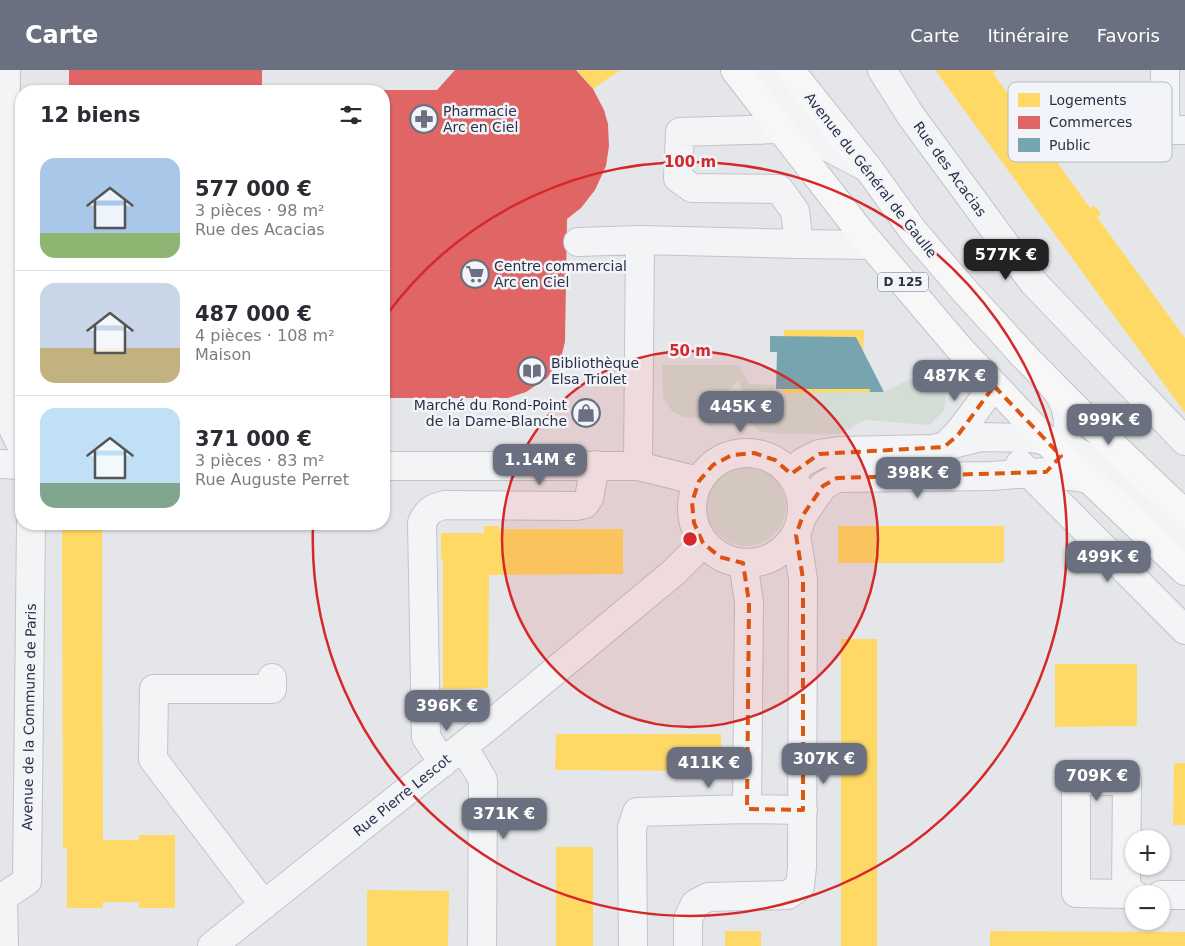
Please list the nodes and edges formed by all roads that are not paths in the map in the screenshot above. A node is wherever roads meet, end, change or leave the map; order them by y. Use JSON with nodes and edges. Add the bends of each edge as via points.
{"nodes":[{"id":1,"x":6,"y":70,"type":"edge"},
{"id":2,"x":735,"y":70,"type":"edge"},
{"id":3,"x":765,"y":70,"type":"edge"},
{"id":4,"x":790,"y":70,"type":"edge"},
{"id":5,"x":882,"y":70,"type":"edge"},
{"id":6,"x":780,"y":130,"type":"junction"},
{"id":7,"x":1172,"y":130,"type":"edge"},
{"id":8,"x":1185,"y":130,"type":"edge"},
{"id":9,"x":868,"y":168,"type":"junction"},
{"id":10,"x":640,"y":240,"type":"junction"},
{"id":11,"x":578,"y":242,"type":"dead end"},
{"id":12,"x":800,"y":244,"type":"junction"},
{"id":13,"x":872,"y":245,"type":"junction"},
{"id":14,"x":1052,"y":384,"type":"junction"},
{"id":15,"x":994,"y":386,"type":"junction"},
{"id":16,"x":15,"y":420,"type":"edge"},
{"id":17,"x":994,"y":436,"type":"junction"},
{"id":18,"x":1185,"y":441,"type":"edge"},
{"id":19,"x":944,"y":447,"type":"junction"},
{"id":20,"x":1050,"y":458,"type":"junction"},
{"id":21,"x":0,"y":464,"type":"edge"},
{"id":22,"x":15,"y":465,"type":"edge"},
{"id":23,"x":595,"y":465,"type":"junction"},
{"id":24,"x":390,"y":466,"type":"edge"},
{"id":25,"x":638,"y":466,"type":"junction"},
{"id":26,"x":791,"y":474,"type":"junction"},
{"id":27,"x":699,"y":481,"type":"junction"},
{"id":28,"x":1185,"y":514,"type":"edge"},
{"id":29,"x":799,"y":525,"type":"junction"},
{"id":30,"x":31,"y":530,"type":"edge"},
{"id":31,"x":1185,"y":540,"type":"edge"},
{"id":32,"x":704,"y":543,"type":"junction"},
{"id":33,"x":743,"y":563,"type":"junction"},
{"id":34,"x":1185,"y":571,"type":"edge"},
{"id":35,"x":1185,"y":630,"type":"edge"},
{"id":36,"x":272,"y":678,"type":"dead end"},
{"id":37,"x":464,"y":746,"type":"junction"},
{"id":38,"x":442,"y":763,"type":"junction"},
{"id":39,"x":747,"y":810,"type":"junction"},
{"id":40,"x":803,"y":810,"type":"junction"},
{"id":41,"x":1170,"y":894,"type":"edge"},
{"id":42,"x":1185,"y":895,"type":"edge"},
{"id":43,"x":1,"y":897,"type":"edge"},
{"id":44,"x":264,"y":905,"type":"junction"},
{"id":45,"x":4,"y":946,"type":"edge"},
{"id":46,"x":212,"y":946,"type":"edge"},
{"id":47,"x":482,"y":946,"type":"edge"},
{"id":48,"x":633,"y":946,"type":"edge"},
{"id":49,"x":688,"y":946,"type":"edge"}],
"edges":[{"from":1,"to":16,"type":"street","via":[[5,174]]},
{"from":2,"to":6,"type":"main road","number":"D 125"},
{"from":3,"to":9,"type":"street","via":[[826,146]]},
{"from":4,"to":9,"type":"main road","name":"Avenue du Général de Gaulle","number":"D 125"},
{"from":5,"to":18,"type":"street","name":"Rue des Acacias","via":[[911,116],[1033,282]]},
{"from":6,"to":12,"type":"street","via":[[680,132],[678,178],[692,188],[779,189],[795,211]]},
{"from":6,"to":13,"type":"main road","number":"D 125"},
{"from":7,"to":8,"type":"street"},
{"from":9,"to":14,"type":"main road","name":"Avenue du Général de Gaulle","number":"D 125","via":[[914,232]]},
{"from":10,"to":11,"type":"street"},
{"from":10,"to":12,"type":"street"},
{"from":10,"to":25,"type":"street"},
{"from":12,"to":13,"type":"street"},
{"from":13,"to":15,"type":"main road","number":"D 125"},
{"from":14,"to":20,"type":"street","via":[[1064,403],[1067,416]]},
{"from":14,"to":28,"type":"main road","name":"Avenue du Général de Gaulle","number":"D 125"},
{"from":15,"to":19,"type":"street","via":[[958,435]]},
{"from":15,"to":20,"type":"main road","number":"D 125"},
{"from":17,"to":19,"type":"street"},
{"from":17,"to":20,"type":"street"},
{"from":17,"to":20,"type":"street","via":[[1033,438]]},
{"from":19,"to":26,"type":"street","via":[[819,454],[803,462]]},
{"from":20,"to":29,"type":"street","via":[[992,476],[837,478],[823,486]]},
{"from":20,"to":31,"type":"street","via":[[1093,461],[1136,491]]},
{"from":20,"to":34,"type":"main road","number":"D 125","via":[[1088,479]]},
{"from":20,"to":35,"type":"street"},
{"from":21,"to":22,"type":"street"},
{"from":23,"to":24,"type":"street"},
{"from":23,"to":25,"type":"street"},
{"from":23,"to":38,"type":"street","via":[[585,504],[445,505],[426,513],[422,523],[426,737]]},
{"from":25,"to":27,"type":"street"},
{"from":26,"to":27,"type":"street","via":[[775,460],[754,453],[732,455],[713,465]]},
{"from":26,"to":29,"type":"street","via":[[801,493]]},
{"from":27,"to":32,"type":"street","via":[[692,502],[694,523]]},
{"from":29,"to":33,"type":"street","via":[[782,552],[762,562]]},
{"from":29,"to":40,"type":"street","via":[[803,579]]},
{"from":30,"to":43,"type":"street","name":"Avenue de la Commune de Paris","via":[[27,881]]},
{"from":32,"to":33,"type":"street","via":[[720,557]]},
{"from":32,"to":37,"type":"street","name":"Rue Pierre Lescot","via":[[673,573]]},
{"from":33,"to":39,"type":"street","via":[[749,602]]},
{"from":36,"to":44,"type":"street","via":[[272,689],[154,689],[153,759]]},
{"from":37,"to":38,"type":"street","name":"Rue Pierre Lescot"},
{"from":37,"to":47,"type":"street","via":[[483,780]]},
{"from":38,"to":44,"type":"street","name":"Rue Pierre Lescot"},
{"from":39,"to":40,"type":"street"},
{"from":39,"to":48,"type":"street","via":[[637,812],[632,828]]},
{"from":40,"to":49,"type":"street","via":[[800,886],[788,894],[708,897],[695,904],[688,919]]},
{"from":41,"to":42,"type":"street"},
{"from":43,"to":45,"type":"street","name":"Avenue de la Commune de Paris"},
{"from":44,"to":46,"type":"street","name":"Rue Pierre Lescot"}]}
